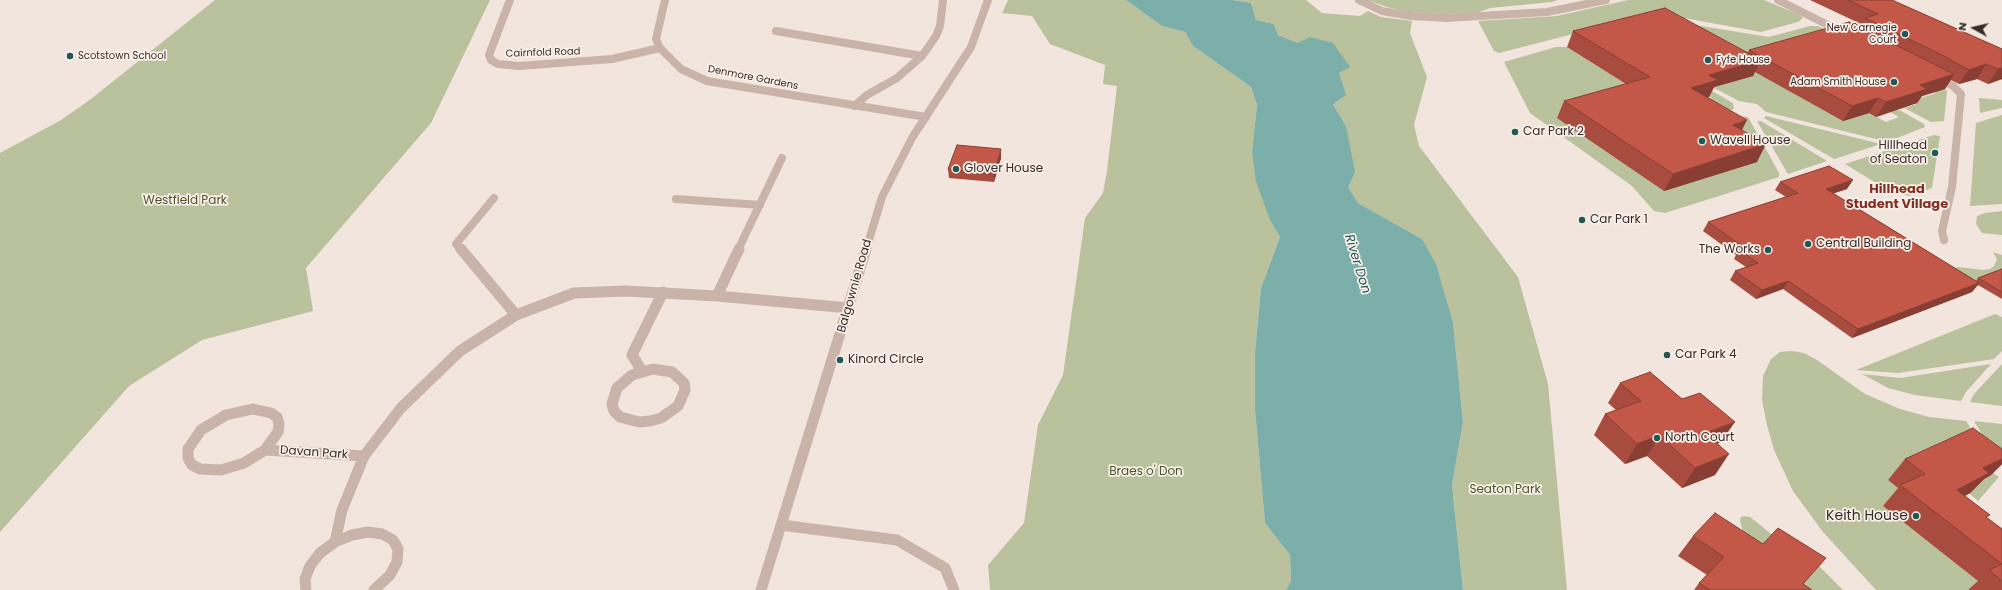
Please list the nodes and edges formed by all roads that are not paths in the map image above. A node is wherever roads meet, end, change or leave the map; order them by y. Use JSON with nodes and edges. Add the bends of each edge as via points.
{"nodes":[{"id":1,"x":510,"y":0,"type":"edge"},
{"id":2,"x":664,"y":0,"type":"edge"},
{"id":3,"x":943,"y":0,"type":"edge"},
{"id":4,"x":988,"y":0,"type":"edge"},
{"id":5,"x":1359,"y":0,"type":"edge"},
{"id":6,"x":1606,"y":0,"type":"edge"},
{"id":7,"x":1778,"y":0,"type":"edge"},
{"id":8,"x":776,"y":31,"type":"dead end"},
{"id":9,"x":1853,"y":37,"type":"edge"},
{"id":10,"x":660,"y":48,"type":"junction"},
{"id":11,"x":922,"y":56,"type":"junction"},
{"id":12,"x":1930,"y":74,"type":"edge"},
{"id":13,"x":854,"y":106,"type":"junction"},
{"id":14,"x":926,"y":117,"type":"junction"},
{"id":15,"x":782,"y":158,"type":"dead end"},
{"id":16,"x":494,"y":198,"type":"dead end"},
{"id":17,"x":676,"y":199,"type":"dead end"},
{"id":18,"x":760,"y":205,"type":"junction"},
{"id":19,"x":1944,"y":240,"type":"dead end"},
{"id":20,"x":663,"y":292,"type":"junction"},
{"id":21,"x":717,"y":296,"type":"junction"},
{"id":22,"x":849,"y":308,"type":"junction"},
{"id":23,"x":516,"y":315,"type":"junction"},
{"id":24,"x":642,"y":371,"type":"junction"},
{"id":25,"x":265,"y":450,"type":"junction"},
{"id":26,"x":364,"y":456,"type":"junction"},
{"id":27,"x":781,"y":525,"type":"junction"},
{"id":28,"x":335,"y":542,"type":"junction"},
{"id":29,"x":306,"y":590,"type":"edge"},
{"id":30,"x":374,"y":590,"type":"edge"},
{"id":31,"x":761,"y":590,"type":"edge"},
{"id":32,"x":954,"y":590,"type":"edge"}],
"edges":[{"from":1,"to":10,"type":"street","name":"Cairnfold Road","via":[[489,55],[491,60],[498,64],[519,66],[612,59]]},
{"from":2,"to":10,"type":"street","via":[[656,38]]},
{"from":3,"to":11,"type":"street","via":[[940,26]]},
{"from":4,"to":14,"type":"street","name":"Balgownie Road","via":[[970,47]]},
{"from":5,"to":6,"type":"street","via":[[1382,11],[1446,18],[1547,12]]},
{"from":7,"to":9,"type":"street"},
{"from":8,"to":11,"type":"street"},
{"from":10,"to":13,"type":"street","name":"Denmore Gardens","via":[[681,69],[707,81]]},
{"from":11,"to":13,"type":"street","via":[[897,78],[867,95]]},
{"from":12,"to":19,"type":"street","via":[[1953,86],[1961,94],[1952,187],[1942,231]]},
{"from":13,"to":14,"type":"street","name":"Denmore Gardens"},
{"from":14,"to":22,"type":"street","name":"Balgownie Road","via":[[900,157],[882,197]]},
{"from":15,"to":18,"type":"street"},
{"from":16,"to":23,"type":"street","via":[[456,244]]},
{"from":17,"to":18,"type":"street"},
{"from":18,"to":21,"type":"street"},
{"from":20,"to":21,"type":"street"},
{"from":20,"to":23,"type":"street","via":[[574,293]]},
{"from":20,"to":24,"type":"street","via":[[632,355]]},
{"from":21,"to":22,"type":"street"},
{"from":22,"to":27,"type":"street","name":"Balgownie Road"},
{"from":23,"to":26,"type":"street","via":[[460,351],[402,408]]},
{"from":24,"to":24,"type":"street","via":[[663,370],[676,374],[684,383],[683,398],[678,406],[661,418],[650,421],[620,417],[614,411],[613,396],[623,381]]},
{"from":25,"to":25,"type":"street","name":"Davan Park","via":[[244,463],[221,470],[200,469],[192,465],[188,458],[188,449],[193,440],[207,426],[226,415],[252,409],[271,412],[277,417],[278,432]]},
{"from":25,"to":26,"type":"street","name":"Davan Park"},
{"from":26,"to":28,"type":"street","via":[[342,510]]},
{"from":27,"to":31,"type":"street","name":"Balgownie Road"},
{"from":27,"to":32,"type":"street","via":[[897,540],[945,568]]},
{"from":28,"to":29,"type":"street","via":[[320,553],[310,566],[305,579]]},
{"from":28,"to":30,"type":"street","via":[[368,532],[382,534],[393,540],[398,549],[397,562],[390,575]]}]}
